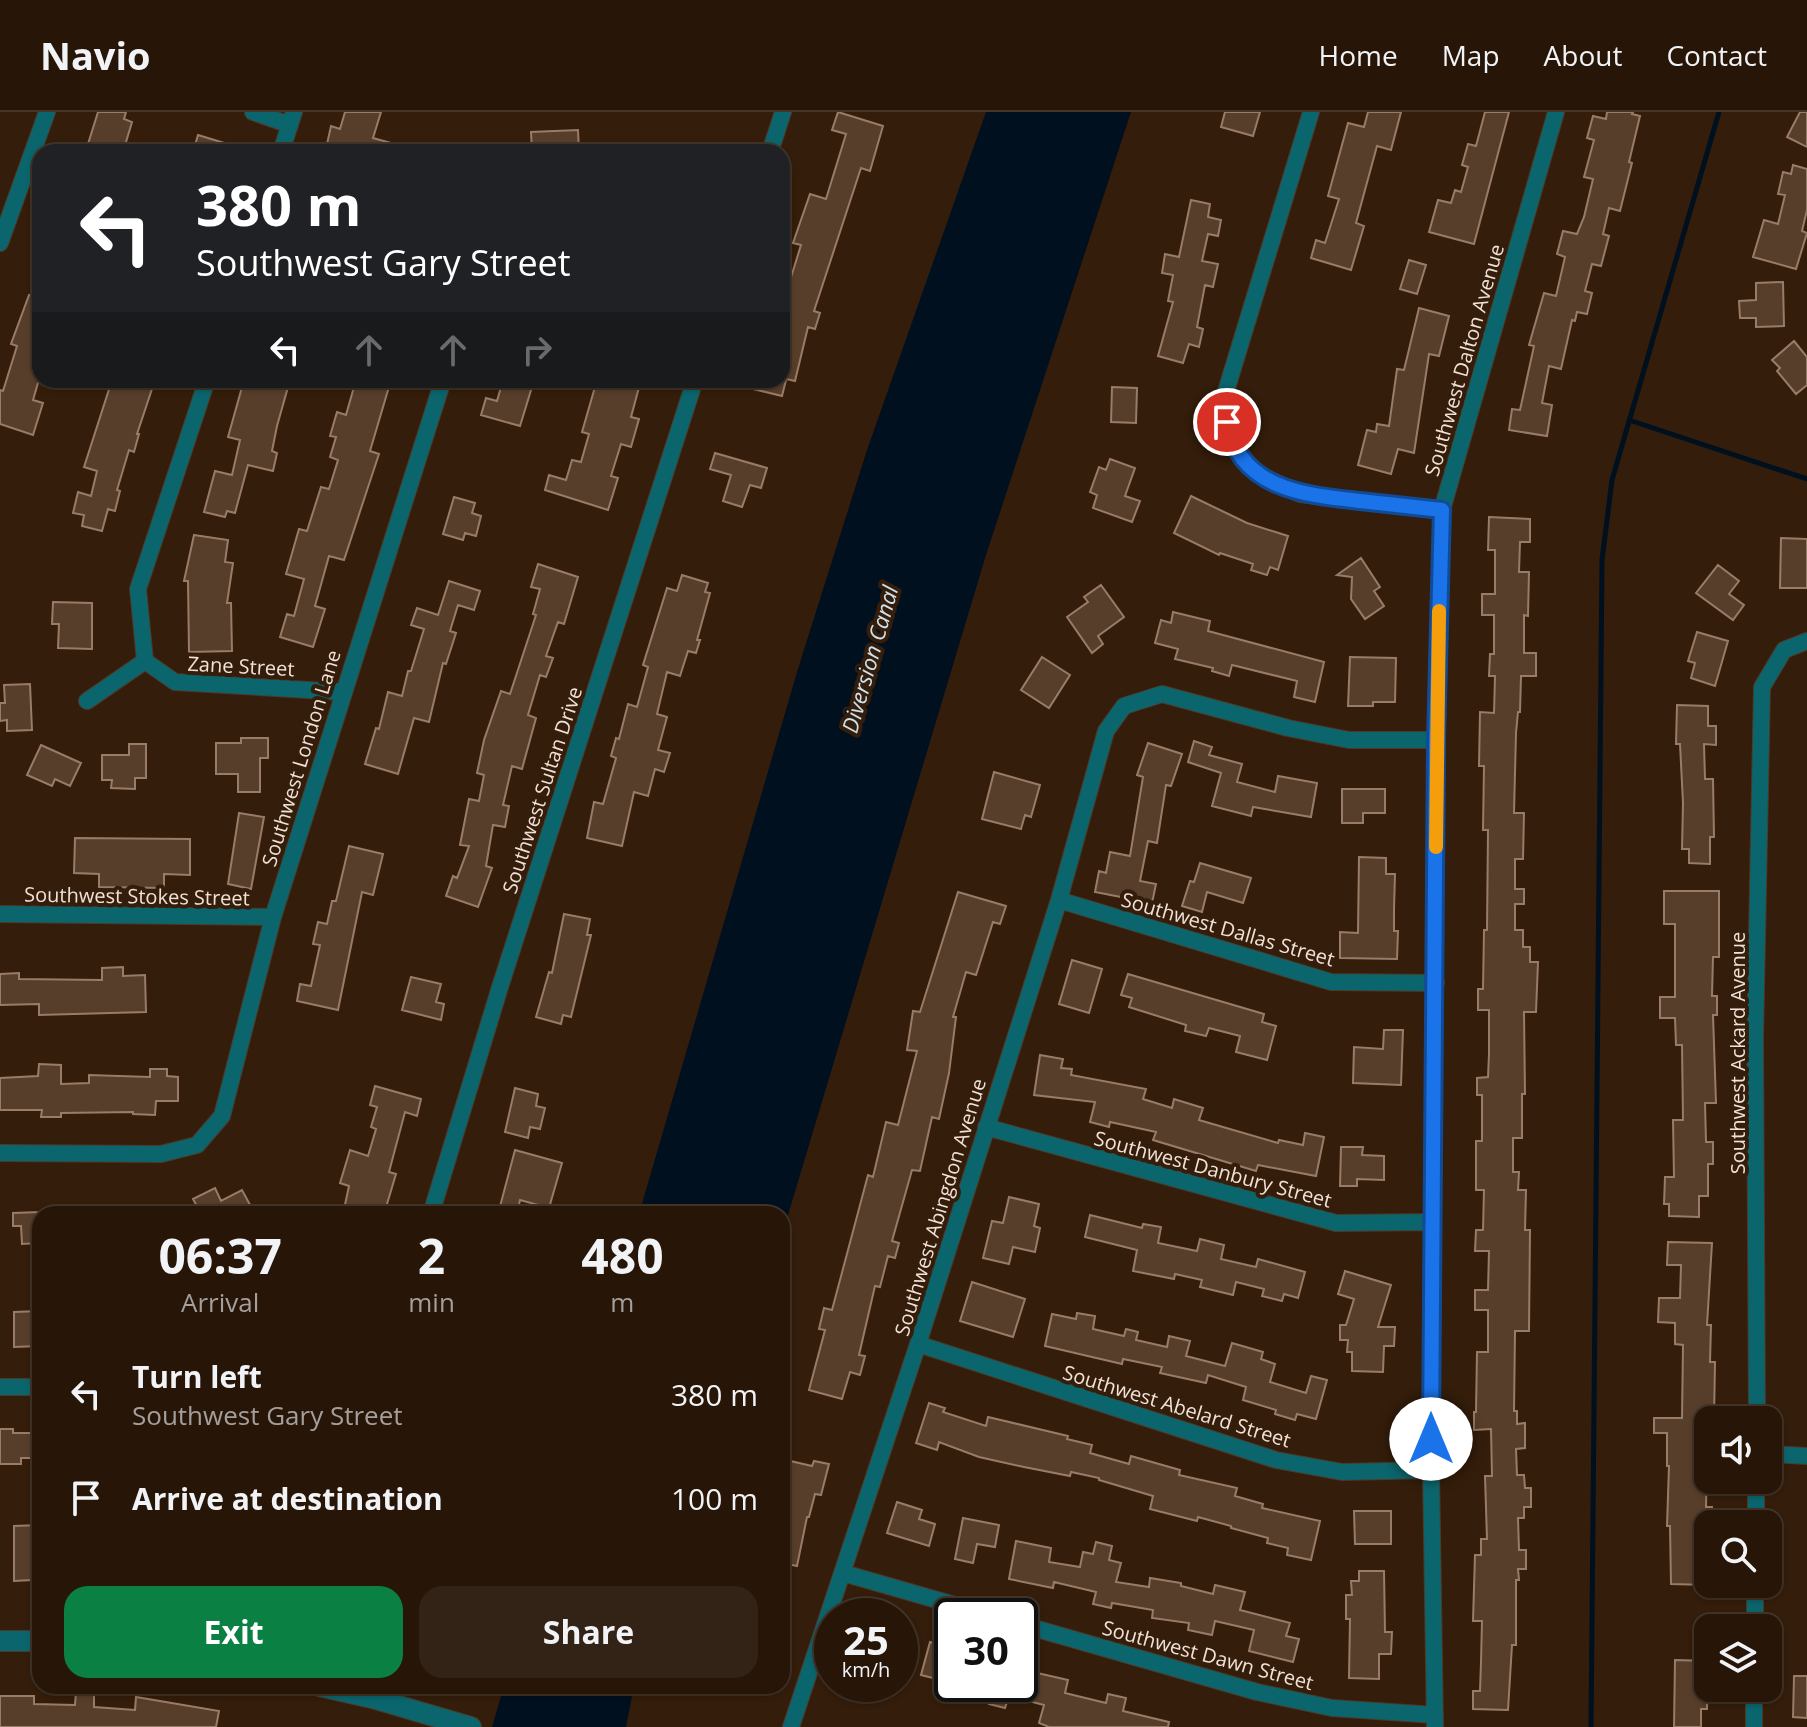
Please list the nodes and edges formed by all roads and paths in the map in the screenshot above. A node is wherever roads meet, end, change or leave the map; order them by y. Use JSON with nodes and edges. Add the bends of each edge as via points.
{"nodes":[{"id":1,"x":47,"y":112,"type":"edge"},
{"id":2,"x":253,"y":112,"type":"edge"},
{"id":3,"x":783,"y":112,"type":"edge"},
{"id":4,"x":1311,"y":112,"type":"edge"},
{"id":5,"x":1556,"y":112,"type":"edge"},
{"id":6,"x":292,"y":118,"type":"edge"},
{"id":7,"x":36,"y":144,"type":"edge"},
{"id":8,"x":284,"y":144,"type":"edge"},
{"id":9,"x":773,"y":144,"type":"edge"},
{"id":10,"x":32,"y":154,"type":"edge"},
{"id":11,"x":0,"y":243,"type":"edge"},
{"id":12,"x":204,"y":388,"type":"edge"},
{"id":13,"x":440,"y":388,"type":"edge"},
{"id":14,"x":692,"y":388,"type":"edge"},
{"id":15,"x":1442,"y":510,"type":"junction"},
{"id":16,"x":1807,"y":641,"type":"edge"},
{"id":17,"x":145,"y":661,"type":"junction"},
{"id":18,"x":342,"y":692,"type":"junction"},
{"id":19,"x":87,"y":701,"type":"dead end"},
{"id":20,"x":1436,"y":740,"type":"junction"},
{"id":21,"x":1059,"y":900,"type":"junction"},
{"id":22,"x":0,"y":914,"type":"edge"},
{"id":23,"x":273,"y":917,"type":"junction"},
{"id":24,"x":1436,"y":983,"type":"junction"},
{"id":25,"x":986,"y":1127,"type":"junction"},
{"id":26,"x":0,"y":1153,"type":"edge"},
{"id":27,"x":433,"y":1206,"type":"edge"},
{"id":28,"x":1433,"y":1222,"type":"junction"},
{"id":29,"x":918,"y":1344,"type":"junction"},
{"id":30,"x":0,"y":1387,"type":"edge"},
{"id":31,"x":32,"y":1387,"type":"edge"},
{"id":32,"x":1757,"y":1406,"type":"edge"},
{"id":33,"x":1782,"y":1455,"type":"edge"},
{"id":34,"x":1807,"y":1456,"type":"edge"},
{"id":35,"x":1431,"y":1470,"type":"junction"},
{"id":36,"x":843,"y":1573,"type":"junction"},
{"id":37,"x":934,"y":1599,"type":"edge"},
{"id":38,"x":1038,"y":1629,"type":"edge"},
{"id":39,"x":0,"y":1641,"type":"edge"},
{"id":40,"x":32,"y":1641,"type":"edge"},
{"id":41,"x":349,"y":1694,"type":"edge"},
{"id":42,"x":1754,"y":1702,"type":"edge"},
{"id":43,"x":1435,"y":1721,"type":"edge"},
{"id":44,"x":793,"y":1725,"type":"edge"},
{"id":45,"x":471,"y":1727,"type":"edge"},
{"id":46,"x":1754,"y":1727,"type":"edge"}],
"edges":[{"from":1,"to":7,"type":"street"},
{"from":2,"to":6,"type":"street"},
{"from":3,"to":9,"type":"street"},
{"from":4,"to":15,"type":"street","via":[[1223,401],[1231,443],[1256,473],[1300,494]]},
{"from":5,"to":15,"type":"street","name":"Southwest Dalton Avenue"},
{"from":6,"to":8,"type":"street"},
{"from":10,"to":11,"type":"street"},
{"from":12,"to":17,"type":"street","via":[[138,589]]},
{"from":13,"to":18,"type":"street","name":"Southwest London Lane"},
{"from":14,"to":27,"type":"street","name":"Southwest Sultan Drive"},
{"from":15,"to":20,"type":"street","name":"Southwest Dalton Avenue"},
{"from":16,"to":32,"type":"street","name":"Southwest Ackard Avenue","via":[[1784,650],[1762,687],[1755,1037]]},
{"from":17,"to":18,"type":"street","name":"Zane Street","via":[[175,682]]},
{"from":17,"to":19,"type":"street"},
{"from":18,"to":23,"type":"street","name":"Southwest London Lane"},
{"from":20,"to":21,"type":"street","name":"Southwest Abingdon Avenue","via":[[1349,740],[1162,694],[1124,706],[1106,731]]},
{"from":20,"to":24,"type":"street","name":"Southwest Dalton Avenue"},
{"from":21,"to":24,"type":"street","name":"Southwest Dallas Street","via":[[1331,982]]},
{"from":21,"to":25,"type":"street","name":"Southwest Abingdon Avenue"},
{"from":22,"to":23,"type":"street","name":"Southwest Stokes Street"},
{"from":23,"to":26,"type":"street","name":"Southwest London Lane","via":[[222,1116],[197,1145],[161,1154]]},
{"from":24,"to":28,"type":"street","name":"Southwest Dalton Avenue"},
{"from":25,"to":28,"type":"street","name":"Southwest Danbury Street","via":[[1336,1223]]},
{"from":25,"to":29,"type":"street","name":"Southwest Abingdon Avenue"},
{"from":28,"to":35,"type":"street","name":"Southwest Dalton Avenue"},
{"from":29,"to":35,"type":"street","name":"Southwest Abelard Street","via":[[1276,1460],[1342,1472]]},
{"from":29,"to":36,"type":"street","name":"Southwest Abingdon Avenue"},
{"from":30,"to":31,"type":"street"},
{"from":33,"to":34,"type":"street"},
{"from":35,"to":43,"type":"street","name":"Southwest Dalton Avenue"},
{"from":36,"to":37,"type":"street"},
{"from":36,"to":44,"type":"street","name":"Southwest Abingdon Avenue"},
{"from":38,"to":43,"type":"street","name":"Southwest Dawn Street","via":[[1257,1692]]},
{"from":39,"to":40,"type":"street"},
{"from":41,"to":45,"type":"street"},
{"from":42,"to":46,"type":"street"}]}
